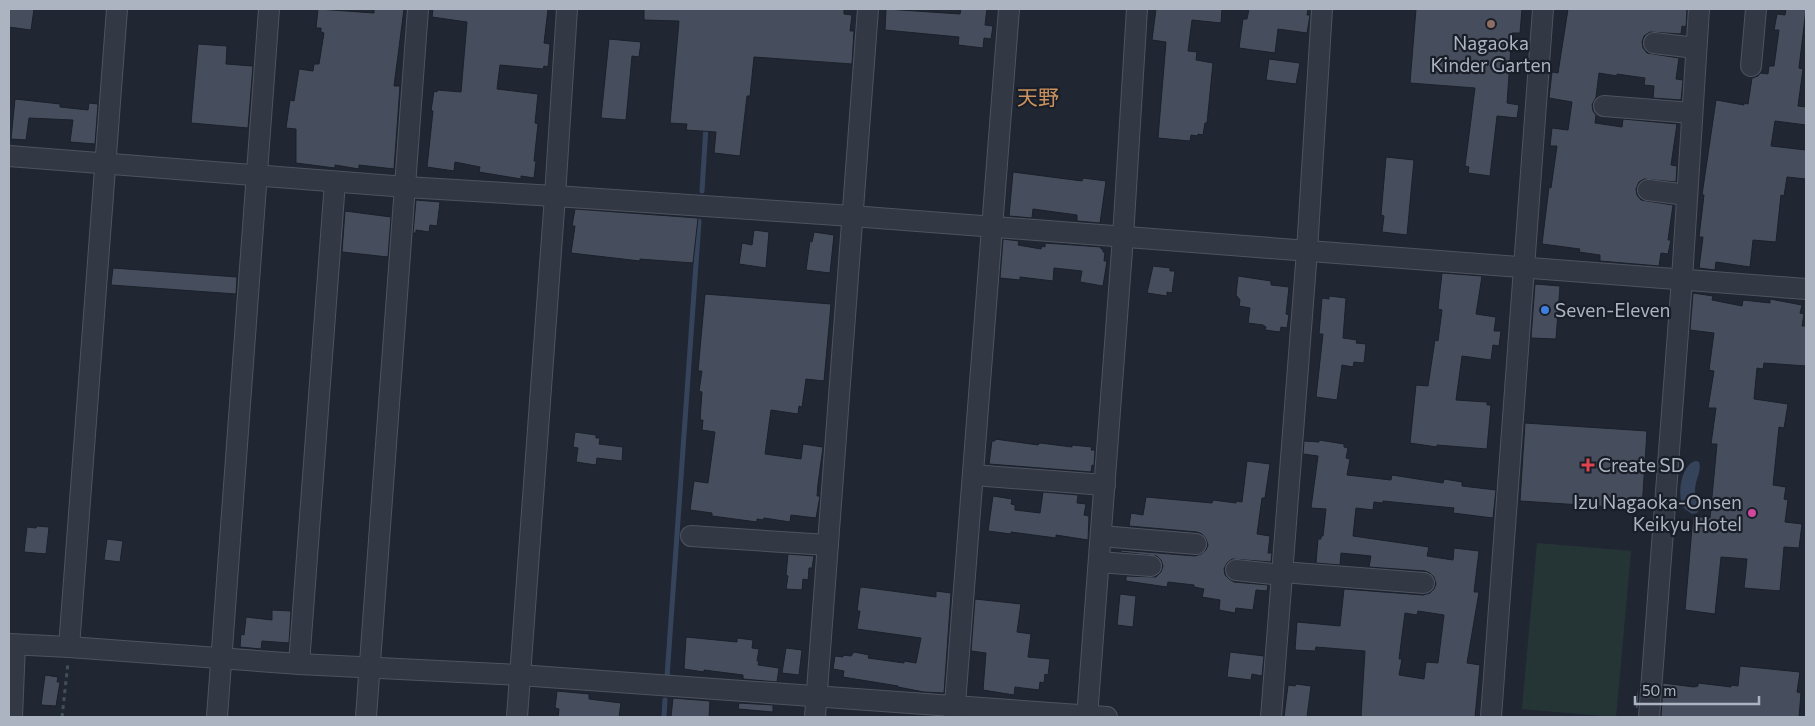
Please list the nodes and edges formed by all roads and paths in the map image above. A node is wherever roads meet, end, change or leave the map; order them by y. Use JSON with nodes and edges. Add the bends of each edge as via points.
{"nodes":[{"id":1,"x":117,"y":9,"type":"edge"},
{"id":2,"x":269,"y":9,"type":"edge"},
{"id":3,"x":418,"y":9,"type":"edge"},
{"id":4,"x":567,"y":9,"type":"edge"},
{"id":5,"x":868,"y":9,"type":"edge"},
{"id":6,"x":1009,"y":9,"type":"edge"},
{"id":7,"x":1137,"y":9,"type":"edge"},
{"id":8,"x":1322,"y":9,"type":"edge"},
{"id":9,"x":1543,"y":9,"type":"edge"},
{"id":10,"x":1699,"y":9,"type":"edge"},
{"id":11,"x":1756,"y":9,"type":"edge"},
{"id":12,"x":1654,"y":43,"type":"dead end"},
{"id":13,"x":1696,"y":48,"type":"junction"},
{"id":14,"x":1751,"y":66,"type":"dead end"},
{"id":15,"x":1604,"y":106,"type":"dead end"},
{"id":16,"x":1692,"y":114,"type":"junction"},
{"id":17,"x":9,"y":156,"type":"edge"},
{"id":18,"x":106,"y":162,"type":"junction"},
{"id":19,"x":256,"y":176,"type":"junction"},
{"id":20,"x":335,"y":182,"type":"junction"},
{"id":21,"x":406,"y":187,"type":"junction"},
{"id":22,"x":1648,"y":190,"type":"dead end"},
{"id":23,"x":1687,"y":195,"type":"junction"},
{"id":24,"x":555,"y":196,"type":"junction"},
{"id":25,"x":852,"y":216,"type":"junction"},
{"id":26,"x":991,"y":227,"type":"junction"},
{"id":27,"x":1123,"y":237,"type":"junction"},
{"id":28,"x":1307,"y":251,"type":"junction"},
{"id":29,"x":1523,"y":267,"type":"junction"},
{"id":30,"x":1682,"y":279,"type":"junction"},
{"id":31,"x":1806,"y":289,"type":"edge"},
{"id":32,"x":973,"y":475,"type":"junction"},
{"id":33,"x":1105,"y":485,"type":"junction"},
{"id":34,"x":691,"y":536,"type":"dead end"},
{"id":35,"x":1101,"y":536,"type":"junction"},
{"id":36,"x":828,"y":544,"type":"junction"},
{"id":37,"x":1196,"y":544,"type":"dead end"},
{"id":38,"x":1099,"y":562,"type":"junction"},
{"id":39,"x":1151,"y":566,"type":"dead end"},
{"id":40,"x":1236,"y":570,"type":"dead end"},
{"id":41,"x":1282,"y":574,"type":"junction"},
{"id":42,"x":1424,"y":583,"type":"dead end"},
{"id":43,"x":12,"y":644,"type":"edge"},
{"id":44,"x":69,"y":647,"type":"junction"},
{"id":45,"x":222,"y":658,"type":"junction"},
{"id":46,"x":299,"y":664,"type":"junction"},
{"id":47,"x":370,"y":667,"type":"junction"},
{"id":48,"x":519,"y":676,"type":"junction"},
{"id":49,"x":817,"y":697,"type":"junction"},
{"id":50,"x":955,"y":712,"type":"edge"},
{"id":51,"x":12,"y":717,"type":"edge"},
{"id":52,"x":62,"y":717,"type":"edge"},
{"id":53,"x":217,"y":717,"type":"edge"},
{"id":54,"x":366,"y":717,"type":"edge"},
{"id":55,"x":516,"y":717,"type":"edge"},
{"id":56,"x":815,"y":717,"type":"edge"},
{"id":57,"x":1094,"y":717,"type":"edge"},
{"id":58,"x":1272,"y":717,"type":"edge"},
{"id":59,"x":1491,"y":717,"type":"edge"},
{"id":60,"x":1649,"y":717,"type":"edge"}],
"edges":[{"from":1,"to":18,"type":"street"},
{"from":2,"to":19,"type":"street"},
{"from":3,"to":21,"type":"street"},
{"from":4,"to":24,"type":"street"},
{"from":5,"to":25,"type":"street"},
{"from":6,"to":26,"type":"street"},
{"from":7,"to":27,"type":"street"},
{"from":8,"to":28,"type":"street"},
{"from":9,"to":29,"type":"street"},
{"from":10,"to":13,"type":"street"},
{"from":11,"to":14,"type":"street"},
{"from":12,"to":13,"type":"street"},
{"from":13,"to":16,"type":"street"},
{"from":15,"to":16,"type":"street"},
{"from":16,"to":23,"type":"street"},
{"from":17,"to":18,"type":"street"},
{"from":18,"to":19,"type":"street"},
{"from":18,"to":44,"type":"street"},
{"from":19,"to":20,"type":"street"},
{"from":19,"to":45,"type":"street"},
{"from":20,"to":21,"type":"street"},
{"from":20,"to":46,"type":"street"},
{"from":21,"to":24,"type":"street"},
{"from":21,"to":47,"type":"street"},
{"from":22,"to":23,"type":"street"},
{"from":23,"to":30,"type":"street"},
{"from":24,"to":25,"type":"street"},
{"from":24,"to":48,"type":"street"},
{"from":25,"to":26,"type":"street"},
{"from":25,"to":36,"type":"street"},
{"from":26,"to":27,"type":"street"},
{"from":26,"to":32,"type":"street"},
{"from":27,"to":28,"type":"street"},
{"from":27,"to":33,"type":"street"},
{"from":28,"to":29,"type":"street"},
{"from":28,"to":41,"type":"street"},
{"from":29,"to":30,"type":"street"},
{"from":29,"to":59,"type":"street"},
{"from":30,"to":31,"type":"street"},
{"from":30,"to":60,"type":"street"},
{"from":32,"to":33,"type":"street"},
{"from":32,"to":50,"type":"street"},
{"from":33,"to":35,"type":"street"},
{"from":34,"to":36,"type":"street"},
{"from":35,"to":37,"type":"street"},
{"from":35,"to":38,"type":"street"},
{"from":36,"to":49,"type":"street"},
{"from":38,"to":39,"type":"street"},
{"from":38,"to":57,"type":"street"},
{"from":40,"to":41,"type":"street"},
{"from":41,"to":42,"type":"street"},
{"from":41,"to":58,"type":"street"},
{"from":43,"to":44,"type":"street"},
{"from":43,"to":51,"type":"street"},
{"from":44,"to":45,"type":"street"},
{"from":44,"to":52,"type":"path"},
{"from":45,"to":46,"type":"street"},
{"from":45,"to":53,"type":"street"},
{"from":46,"to":47,"type":"street"},
{"from":47,"to":48,"type":"street"},
{"from":47,"to":54,"type":"street"},
{"from":48,"to":49,"type":"street"},
{"from":48,"to":55,"type":"street"},
{"from":49,"to":50,"type":"street"},
{"from":49,"to":56,"type":"street"},
{"from":50,"to":57,"type":"street"}]}
